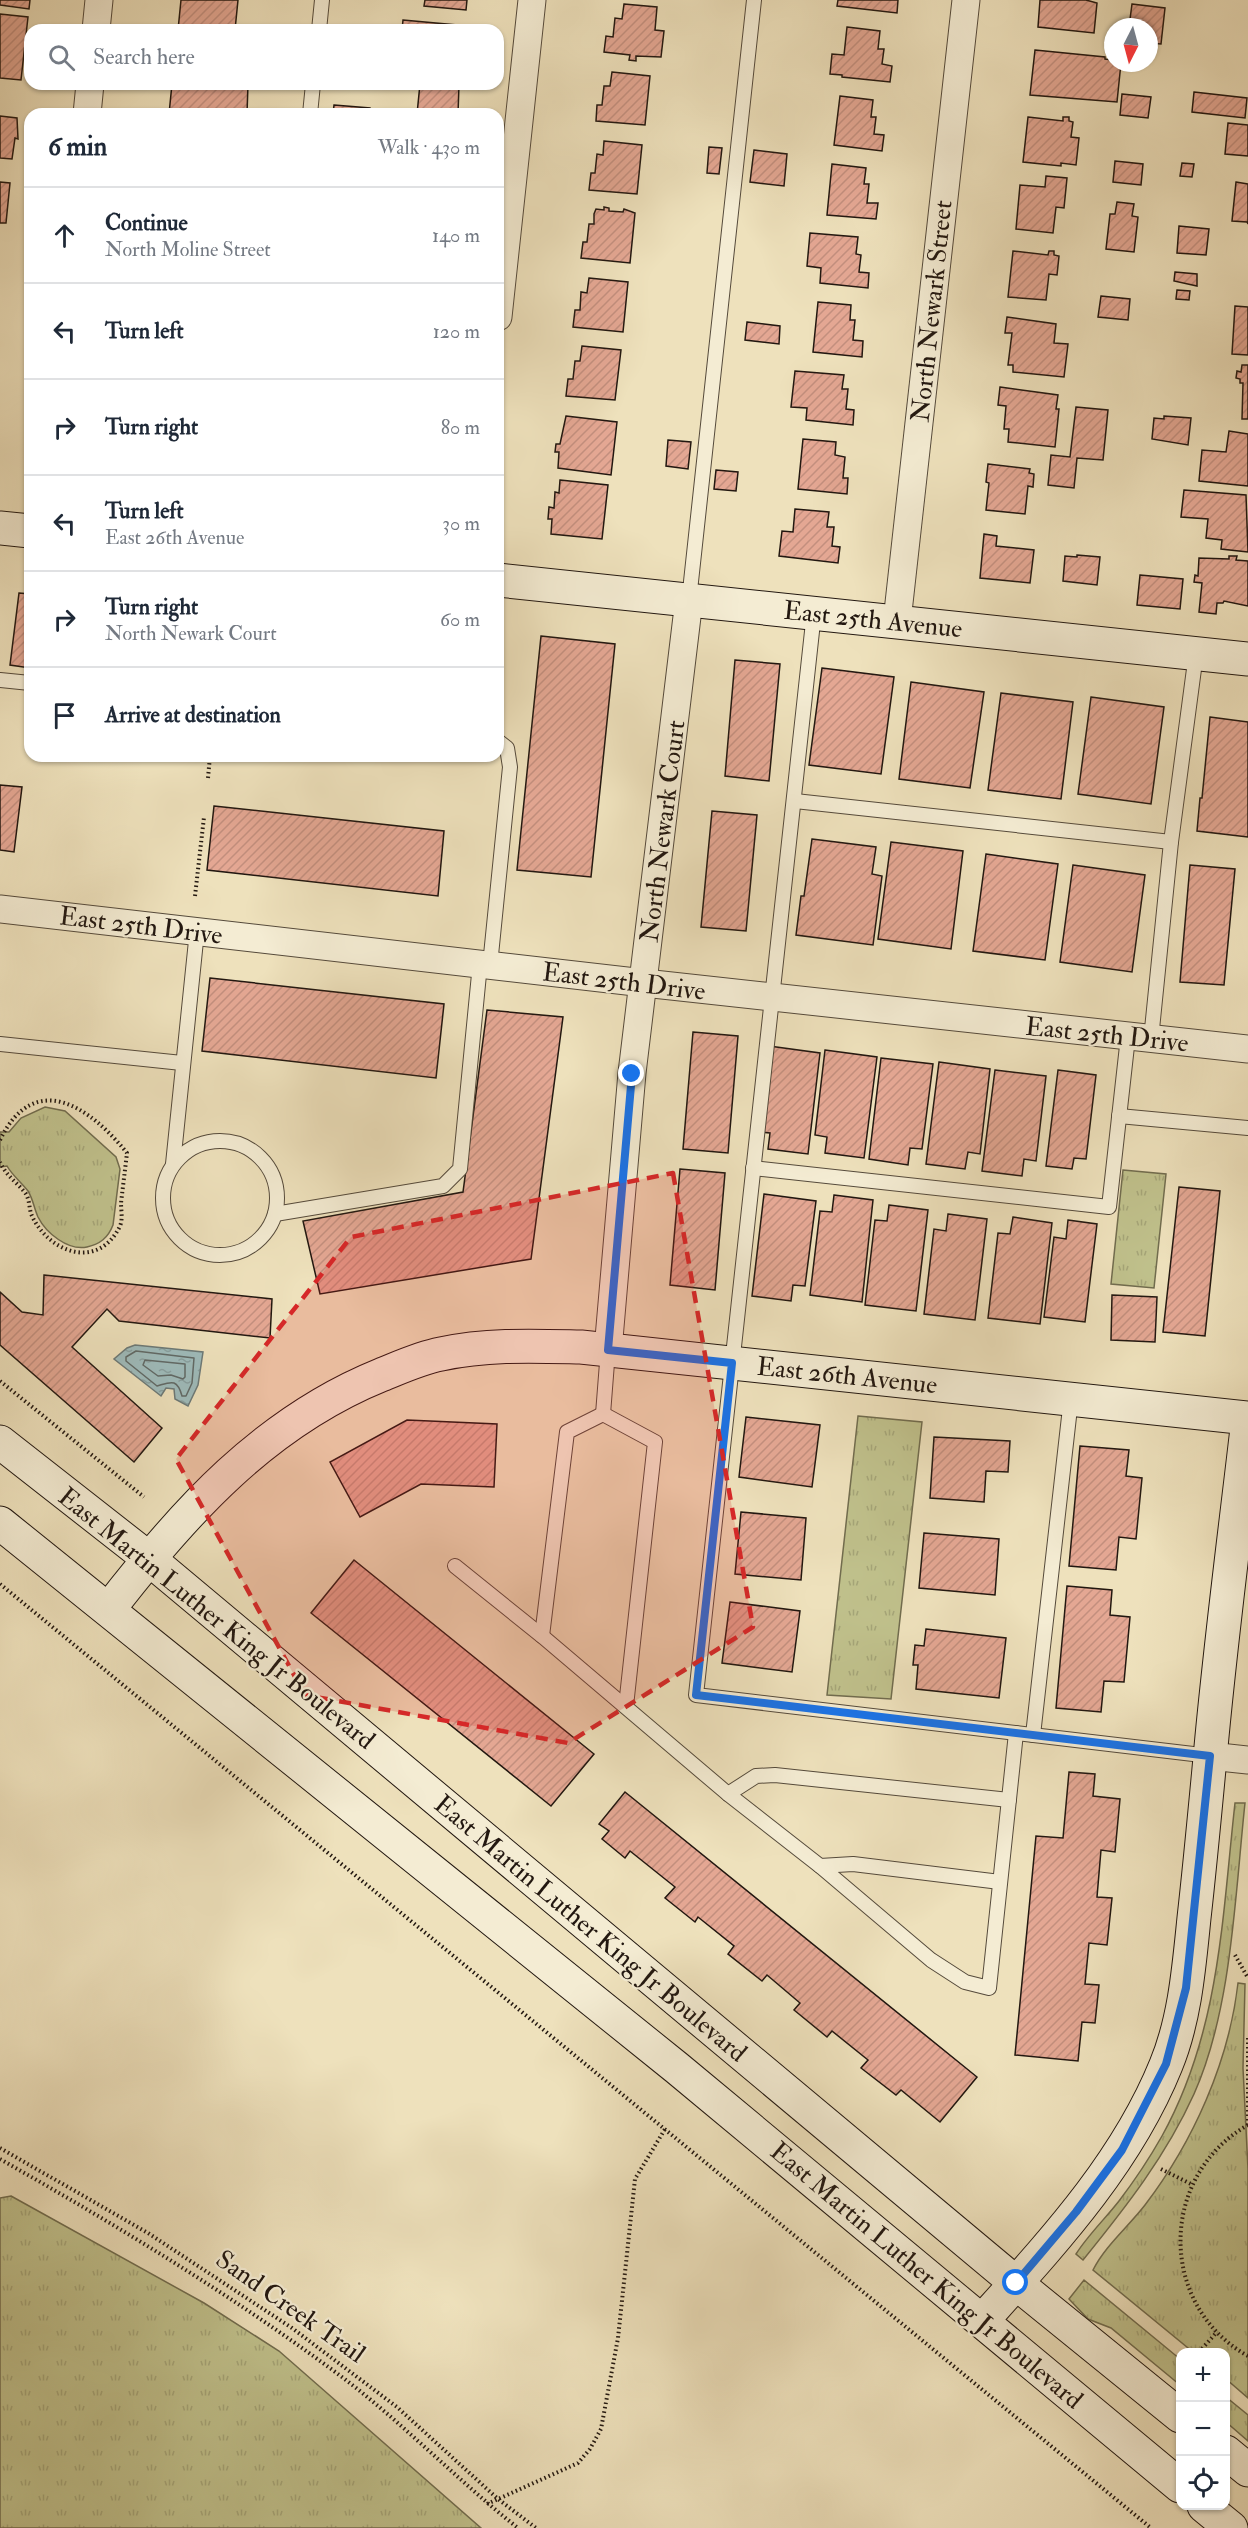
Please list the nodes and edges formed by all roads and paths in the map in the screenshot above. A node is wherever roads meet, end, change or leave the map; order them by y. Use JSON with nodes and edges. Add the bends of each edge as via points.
{"nodes":[{"id":1,"x":99,"y":0,"type":"edge"},
{"id":2,"x":322,"y":0,"type":"edge"},
{"id":3,"x":532,"y":0,"type":"edge"},
{"id":4,"x":754,"y":0,"type":"edge"},
{"id":5,"x":966,"y":0,"type":"edge"},
{"id":6,"x":97,"y":24,"type":"edge"},
{"id":7,"x":320,"y":24,"type":"edge"},
{"id":8,"x":89,"y":90,"type":"edge"},
{"id":9,"x":312,"y":90,"type":"edge"},
{"id":10,"x":88,"y":108,"type":"edge"},
{"id":11,"x":311,"y":108,"type":"edge"},
{"id":12,"x":504,"y":261,"type":"edge"},
{"id":13,"x":0,"y":528,"type":"edge"},
{"id":14,"x":24,"y":530,"type":"edge"},
{"id":15,"x":504,"y":581,"type":"edge"},
{"id":16,"x":689,"y":600,"type":"junction"},
{"id":17,"x":814,"y":613,"type":"junction"},
{"id":18,"x":897,"y":621,"type":"junction"},
{"id":19,"x":1196,"y":654,"type":"junction"},
{"id":20,"x":1248,"y":659,"type":"edge"},
{"id":21,"x":0,"y":680,"type":"edge"},
{"id":22,"x":24,"y":682,"type":"edge"},
{"id":23,"x":504,"y":746,"type":"edge"},
{"id":24,"x":209,"y":762,"type":"edge"},
{"id":25,"x":208,"y":778,"type":"dead end"},
{"id":26,"x":795,"y":801,"type":"junction"},
{"id":27,"x":204,"y":817,"type":"dead end"},
{"id":28,"x":1171,"y":842,"type":"junction"},
{"id":29,"x":195,"y":896,"type":"dead end"},
{"id":30,"x":0,"y":909,"type":"edge"},
{"id":31,"x":197,"y":931,"type":"junction"},
{"id":32,"x":485,"y":965,"type":"junction"},
{"id":33,"x":644,"y":983,"type":"junction"},
{"id":34,"x":771,"y":998,"type":"junction"},
{"id":35,"x":1139,"y":1038,"type":"junction"},
{"id":36,"x":0,"y":1044,"type":"edge"},
{"id":37,"x":1248,"y":1049,"type":"edge"},
{"id":38,"x":182,"y":1063,"type":"junction"},
{"id":39,"x":1119,"y":1116,"type":"junction"},
{"id":40,"x":6,"y":1128,"type":"junction"},
{"id":41,"x":1248,"y":1128,"type":"edge"},
{"id":42,"x":0,"y":1129,"type":"edge"},
{"id":43,"x":0,"y":1140,"type":"edge"},
{"id":44,"x":0,"y":1162,"type":"edge"},
{"id":45,"x":173,"y":1164,"type":"junction"},
{"id":46,"x":753,"y":1168,"type":"junction"},
{"id":47,"x":2,"y":1170,"type":"edge"},
{"id":48,"x":275,"y":1214,"type":"junction"},
{"id":49,"x":608,"y":1350,"type":"junction"},
{"id":50,"x":732,"y":1363,"type":"junction"},
{"id":51,"x":0,"y":1381,"type":"edge"},
{"id":52,"x":1071,"y":1399,"type":"junction"},
{"id":53,"x":603,"y":1414,"type":"junction"},
{"id":54,"x":1248,"y":1419,"type":"edge"},
{"id":55,"x":0,"y":1442,"type":"edge"},
{"id":56,"x":144,"y":1497,"type":"dead end"},
{"id":57,"x":0,"y":1523,"type":"edge"},
{"id":58,"x":148,"y":1558,"type":"junction"},
{"id":59,"x":454,"y":1566,"type":"dead end"},
{"id":60,"x":0,"y":1584,"type":"edge"},
{"id":61,"x":109,"y":1609,"type":"junction"},
{"id":62,"x":542,"y":1636,"type":"junction"},
{"id":63,"x":626,"y":1706,"type":"junction"},
{"id":64,"x":1016,"y":1733,"type":"junction"},
{"id":65,"x":1033,"y":1735,"type":"junction"},
{"id":66,"x":1210,"y":1756,"type":"junction"},
{"id":67,"x":1248,"y":1760,"type":"edge"},
{"id":68,"x":728,"y":1794,"type":"junction"},
{"id":69,"x":1009,"y":1800,"type":"junction"},
{"id":70,"x":820,"y":1866,"type":"junction"},
{"id":71,"x":1000,"y":1882,"type":"junction"},
{"id":72,"x":1235,"y":1954,"type":"dead end"},
{"id":73,"x":1248,"y":1978,"type":"edge"},
{"id":74,"x":1248,"y":2036,"type":"edge"},
{"id":75,"x":1248,"y":2125,"type":"edge"},
{"id":76,"x":665,"y":2129,"type":"junction"},
{"id":77,"x":0,"y":2148,"type":"edge"},
{"id":78,"x":0,"y":2159,"type":"edge"},
{"id":79,"x":1161,"y":2169,"type":"dead end"},
{"id":80,"x":1193,"y":2185,"type":"junction"},
{"id":81,"x":1016,"y":2283,"type":"junction"},
{"id":82,"x":982,"y":2321,"type":"junction"},
{"id":83,"x":1217,"y":2332,"type":"junction"},
{"id":84,"x":1203,"y":2348,"type":"edge"},
{"id":85,"x":1248,"y":2356,"type":"edge"},
{"id":86,"x":1176,"y":2413,"type":"edge"},
{"id":87,"x":1230,"y":2455,"type":"edge"},
{"id":88,"x":1248,"y":2470,"type":"edge"},
{"id":89,"x":1176,"y":2483,"type":"edge"},
{"id":90,"x":498,"y":2499,"type":"junction"},
{"id":91,"x":487,"y":2504,"type":"junction"},
{"id":92,"x":1210,"y":2510,"type":"edge"},
{"id":93,"x":518,"y":2528,"type":"edge"},
{"id":94,"x":536,"y":2528,"type":"edge"},
{"id":95,"x":1151,"y":2528,"type":"edge"},
{"id":96,"x":1231,"y":2528,"type":"edge"}],
"edges":[{"from":1,"to":6,"type":"street"},
{"from":2,"to":7,"type":"lane"},
{"from":3,"to":12,"type":"street"},
{"from":4,"to":16,"type":"lane"},
{"from":5,"to":18,"type":"street","name":"North Newark Street"},
{"from":8,"to":10,"type":"street"},
{"from":9,"to":11,"type":"lane"},
{"from":13,"to":14,"type":"main road"},
{"from":15,"to":16,"type":"main road","name":"East 25th Avenue"},
{"from":16,"to":17,"type":"main road","name":"East 25th Avenue"},
{"from":16,"to":33,"type":"street","name":"North Newark Court"},
{"from":17,"to":18,"type":"main road","name":"East 25th Avenue"},
{"from":17,"to":26,"type":"lane"},
{"from":18,"to":19,"type":"main road","name":"East 25th Avenue"},
{"from":19,"to":20,"type":"main road","name":"East 25th Avenue"},
{"from":19,"to":28,"type":"lane"},
{"from":21,"to":22,"type":"lane"},
{"from":23,"to":32,"type":"lane","via":[[510,767]]},
{"from":24,"to":25,"type":"path"},
{"from":26,"to":28,"type":"lane"},
{"from":26,"to":34,"type":"lane"},
{"from":27,"to":29,"type":"path"},
{"from":28,"to":35,"type":"lane"},
{"from":30,"to":31,"type":"street","name":"East 25th Drive"},
{"from":31,"to":32,"type":"street","name":"East 25th Drive"},
{"from":31,"to":38,"type":"lane"},
{"from":32,"to":33,"type":"street","name":"East 25th Drive"},
{"from":32,"to":48,"type":"lane","via":[[460,1169],[443,1186]]},
{"from":33,"to":34,"type":"street","name":"East 25th Drive"},
{"from":33,"to":49,"type":"street","name":"North Newark Court","via":[[632,1074]]},
{"from":34,"to":35,"type":"street","name":"East 25th Drive"},
{"from":34,"to":46,"type":"lane"},
{"from":35,"to":37,"type":"street","name":"East 25th Drive"},
{"from":35,"to":39,"type":"lane"},
{"from":36,"to":38,"type":"lane"},
{"from":38,"to":45,"type":"lane"},
{"from":39,"to":41,"type":"lane"},
{"from":39,"to":46,"type":"lane","via":[[1109,1207]]},
{"from":40,"to":42,"type":"path"},
{"from":40,"to":43,"type":"path"},
{"from":40,"to":47,"type":"path","via":[[16,1116],[44,1100],[67,1102],[103,1127],[127,1153],[122,1224],[100,1250],[76,1254],[65,1250],[44,1233],[32,1216],[27,1195]]},
{"from":44,"to":47,"type":"path"},
{"from":45,"to":48,"type":"lane","via":[[188,1150],[204,1143],[238,1144],[266,1164],[274,1180]]},
{"from":45,"to":48,"type":"lane","via":[[165,1182],[163,1202],[167,1221],[178,1237],[194,1249],[213,1255],[233,1253],[251,1245],[265,1232]]},
{"from":46,"to":50,"type":"lane"},
{"from":49,"to":50,"type":"main road","name":"East 26th Avenue"},
{"from":49,"to":53,"type":"lane"},
{"from":49,"to":58,"type":"main road","name":"East 26th Avenue","via":[[544,1346],[477,1348],[440,1354],[370,1379],[332,1398],[259,1446],[193,1507]]},
{"from":50,"to":52,"type":"main road","name":"East 26th Avenue"},
{"from":50,"to":64,"type":"lane","via":[[696,1695]]},
{"from":51,"to":56,"type":"path"},
{"from":52,"to":54,"type":"main road","name":"East 26th Avenue"},
{"from":52,"to":65,"type":"lane"},
{"from":53,"to":62,"type":"lane","via":[[567,1432]]},
{"from":53,"to":63,"type":"lane","via":[[655,1442]]},
{"from":54,"to":66,"type":"main road"},
{"from":55,"to":58,"type":"main road","name":"East Martin Luther King Jr Boulevard"},
{"from":57,"to":61,"type":"main road","name":"East Martin Luther King Jr Boulevard"},
{"from":58,"to":61,"type":"main road","name":"East 26th Avenue"},
{"from":58,"to":81,"type":"main road","name":"East Martin Luther King Jr Boulevard"},
{"from":59,"to":62,"type":"lane"},
{"from":60,"to":76,"type":"path"},
{"from":61,"to":82,"type":"main road","name":"East Martin Luther King Jr Boulevard"},
{"from":62,"to":63,"type":"lane"},
{"from":63,"to":68,"type":"lane"},
{"from":64,"to":65,"type":"lane"},
{"from":64,"to":69,"type":"lane"},
{"from":65,"to":66,"type":"lane"},
{"from":66,"to":67,"type":"street"},
{"from":66,"to":81,"type":"main road","via":[[1186,1988],[1166,2064],[1122,2150]]},
{"from":68,"to":69,"type":"lane","via":[[756,1776],[775,1775]]},
{"from":68,"to":70,"type":"lane"},
{"from":69,"to":71,"type":"lane"},
{"from":70,"to":71,"type":"lane","via":[[853,1864]]},
{"from":70,"to":71,"type":"lane","via":[[931,1960],[965,1982],[989,1988]]},
{"from":72,"to":73,"type":"path"},
{"from":74,"to":75,"type":"path"},
{"from":75,"to":80,"type":"path","via":[[1216,2149]]},
{"from":76,"to":90,"type":"path","via":[[635,2179],[618,2338],[601,2428],[578,2463]]},
{"from":76,"to":95,"type":"path"},
{"from":77,"to":90,"type":"path","name":"Sand Creek Trail","via":[[148,2233],[292,2328],[397,2408]]},
{"from":78,"to":91,"type":"path","via":[[153,2248],[293,2342],[405,2427]]},
{"from":79,"to":80,"type":"path"},
{"from":80,"to":83,"type":"path","via":[[1184,2207],[1181,2265],[1197,2305]]},
{"from":81,"to":82,"type":"main road"},
{"from":81,"to":86,"type":"main road","name":"East Martin Luther King Jr Boulevard"},
{"from":82,"to":89,"type":"main road","name":"East Martin Luther King Jr Boulevard"},
{"from":83,"to":84,"type":"path"},
{"from":83,"to":85,"type":"path"},
{"from":87,"to":88,"type":"main road"},
{"from":90,"to":91,"type":"path"},
{"from":90,"to":94,"type":"path","name":"Sand Creek Trail"},
{"from":91,"to":93,"type":"path"},
{"from":92,"to":96,"type":"main road"}]}
